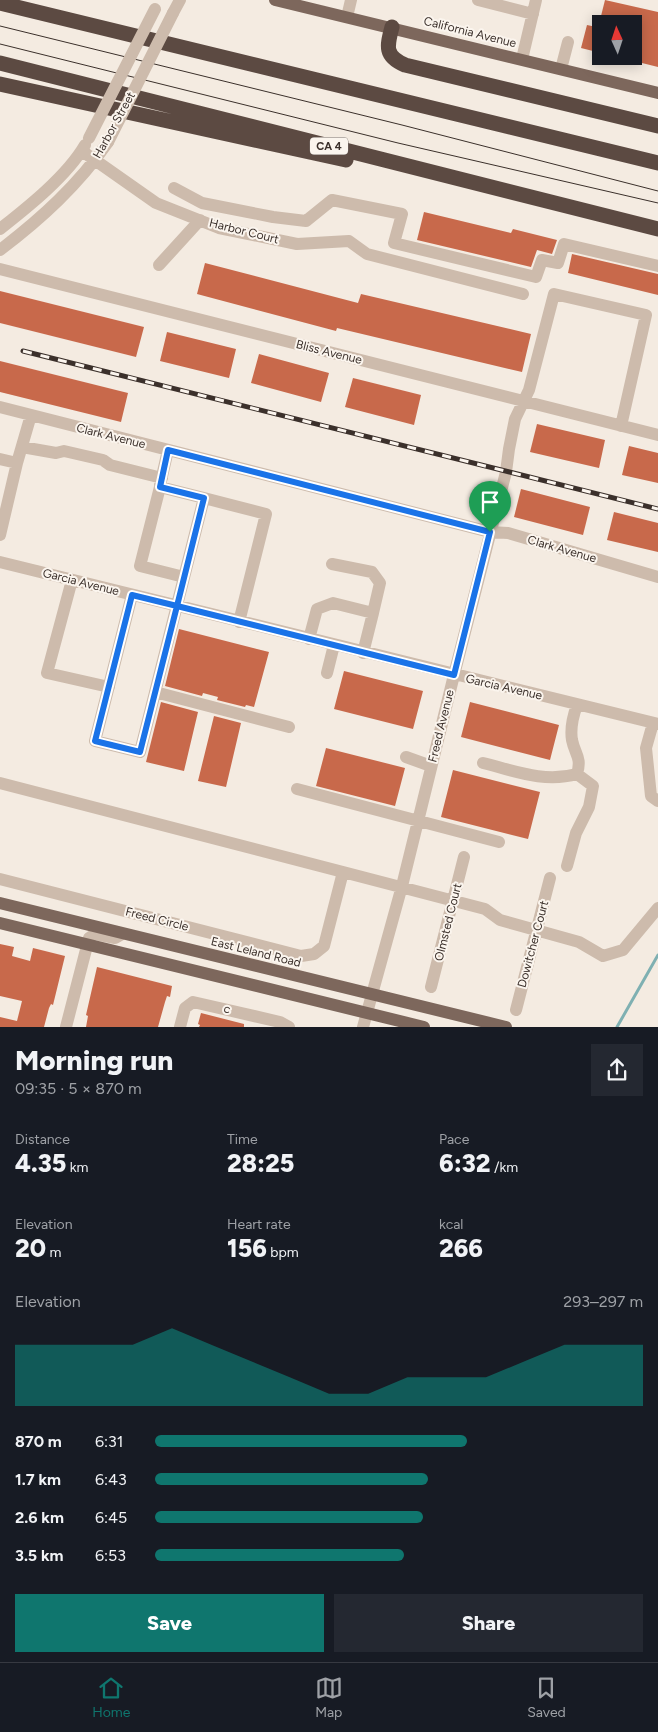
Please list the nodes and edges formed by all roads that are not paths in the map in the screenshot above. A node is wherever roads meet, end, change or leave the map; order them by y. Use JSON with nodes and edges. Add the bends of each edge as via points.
{"nodes":[{"id":1,"x":180,"y":0,"type":"edge"},
{"id":2,"x":275,"y":0,"type":"edge"},
{"id":3,"x":351,"y":0,"type":"edge"},
{"id":4,"x":478,"y":0,"type":"edge"},
{"id":5,"x":536,"y":0,"type":"edge"},
{"id":6,"x":0,"y":3,"type":"edge"},
{"id":7,"x":157,"y":4,"type":"edge"},
{"id":8,"x":533,"y":14,"type":"junction"},
{"id":9,"x":347,"y":16,"type":"junction"},
{"id":10,"x":392,"y":27,"type":"junction"},
{"id":11,"x":568,"y":42,"type":"dead end"},
{"id":12,"x":522,"y":59,"type":"junction"},
{"id":13,"x":0,"y":63,"type":"edge"},
{"id":14,"x":561,"y":69,"type":"junction"},
{"id":15,"x":0,"y":84,"type":"edge"},
{"id":16,"x":658,"y":92,"type":"edge"},
{"id":17,"x":658,"y":126,"type":"edge"},
{"id":18,"x":82,"y":151,"type":"junction"},
{"id":19,"x":95,"y":161,"type":"junction"},
{"id":20,"x":658,"y":163,"type":"edge"},
{"id":21,"x":174,"y":188,"type":"dead end"},
{"id":22,"x":200,"y":220,"type":"junction"},
{"id":23,"x":0,"y":229,"type":"edge"},
{"id":24,"x":658,"y":229,"type":"edge"},
{"id":25,"x":0,"y":250,"type":"edge"},
{"id":26,"x":158,"y":265,"type":"dead end"},
{"id":27,"x":658,"y":266,"type":"edge"},
{"id":28,"x":0,"y":269,"type":"edge"},
{"id":29,"x":523,"y":294,"type":"dead end"},
{"id":30,"x":524,"y":401,"type":"junction"},
{"id":31,"x":0,"y":407,"type":"edge"},
{"id":32,"x":31,"y":415,"type":"junction"},
{"id":33,"x":621,"y":426,"type":"junction"},
{"id":34,"x":658,"y":435,"type":"edge"},
{"id":35,"x":22,"y":446,"type":"junction"},
{"id":36,"x":168,"y":450,"type":"junction"},
{"id":37,"x":0,"y":458,"type":"edge"},
{"id":38,"x":17,"y":463,"type":"junction"},
{"id":39,"x":161,"y":482,"type":"junction"},
{"id":40,"x":204,"y":498,"type":"junction"},
{"id":41,"x":490,"y":532,"type":"junction"},
{"id":42,"x":0,"y":535,"type":"edge"},
{"id":43,"x":0,"y":562,"type":"edge"},
{"id":44,"x":332,"y":564,"type":"dead end"},
{"id":45,"x":184,"y":577,"type":"junction"},
{"id":46,"x":658,"y":577,"type":"edge"},
{"id":47,"x":72,"y":580,"type":"junction"},
{"id":48,"x":132,"y":595,"type":"junction"},
{"id":49,"x":177,"y":606,"type":"junction"},
{"id":50,"x":373,"y":613,"type":"junction"},
{"id":51,"x":239,"y":622,"type":"junction"},
{"id":52,"x":310,"y":640,"type":"junction"},
{"id":53,"x":334,"y":645,"type":"junction"},
{"id":54,"x":363,"y":653,"type":"junction"},
{"id":55,"x":327,"y":673,"type":"dead end"},
{"id":56,"x":454,"y":675,"type":"junction"},
{"id":57,"x":109,"y":687,"type":"junction"},
{"id":58,"x":155,"y":692,"type":"junction"},
{"id":59,"x":577,"y":705,"type":"junction"},
{"id":60,"x":656,"y":724,"type":"edge"},
{"id":61,"x":289,"y":726,"type":"dead end"},
{"id":62,"x":406,"y":757,"type":"dead end"},
{"id":63,"x":483,"y":763,"type":"dead end"},
{"id":64,"x":431,"y":766,"type":"junction"},
{"id":65,"x":578,"y":774,"type":"junction"},
{"id":66,"x":0,"y":783,"type":"edge"},
{"id":67,"x":297,"y":789,"type":"dead end"},
{"id":68,"x":658,"y":801,"type":"edge"},
{"id":69,"x":418,"y":822,"type":"junction"},
{"id":70,"x":500,"y":842,"type":"dead end"},
{"id":71,"x":464,"y":857,"type":"dead end"},
{"id":72,"x":567,"y":866,"type":"dead end"},
{"id":73,"x":343,"y":872,"type":"junction"},
{"id":74,"x":550,"y":878,"type":"dead end"},
{"id":75,"x":0,"y":879,"type":"edge"},
{"id":76,"x":402,"y":886,"type":"junction"},
{"id":77,"x":453,"y":900,"type":"junction"},
{"id":78,"x":0,"y":902,"type":"edge"},
{"id":79,"x":658,"y":908,"type":"edge"},
{"id":80,"x":0,"y":923,"type":"edge"},
{"id":81,"x":537,"y":931,"type":"junction"},
{"id":82,"x":122,"y":934,"type":"junction"},
{"id":83,"x":87,"y":944,"type":"junction"},
{"id":84,"x":431,"y":987,"type":"dead end"},
{"id":85,"x":371,"y":994,"type":"junction"},
{"id":86,"x":516,"y":1010,"type":"dead end"},
{"id":87,"x":366,"y":1013,"type":"junction"},
{"id":88,"x":66,"y":1027,"type":"edge"},
{"id":89,"x":180,"y":1027,"type":"edge"},
{"id":90,"x":289,"y":1027,"type":"edge"},
{"id":91,"x":363,"y":1027,"type":"edge"},
{"id":92,"x":424,"y":1027,"type":"edge"},
{"id":93,"x":506,"y":1027,"type":"edge"}],
"edges":[{"from":1,"to":19,"type":"street","name":"Harbor Street","bridge":true,"via":[[108,142]]},
{"from":2,"to":9,"type":"main road","name":"California Avenue"},
{"from":3,"to":9,"type":"street"},
{"from":4,"to":8,"type":"street"},
{"from":5,"to":8,"type":"street"},
{"from":6,"to":20,"type":"highway"},
{"from":7,"to":18,"type":"street","name":"Harbor Street","bridge":true},
{"from":8,"to":12,"type":"street"},
{"from":9,"to":10,"type":"main road","name":"California Avenue"},
{"from":10,"to":12,"type":"main road","name":"California Avenue"},
{"from":10,"to":17,"type":"highway","via":[[388,44],[390,54],[405,65]]},
{"from":11,"to":14,"type":"street"},
{"from":12,"to":14,"type":"main road","name":"California Avenue"},
{"from":13,"to":24,"type":"highway","number":"CA 4"},
{"from":14,"to":16,"type":"main road","name":"California Avenue"},
{"from":15,"to":24,"type":"highway"},
{"from":18,"to":19,"type":"street","name":"Harbor Court"},
{"from":18,"to":23,"type":"street","name":"Harbor Street","via":[[56,181]]},
{"from":19,"to":22,"type":"street","name":"Harbor Court","via":[[156,203]]},
{"from":19,"to":25,"type":"street","name":"Harbor Street","via":[[74,186]]},
{"from":21,"to":27,"type":"street","via":[[202,203],[306,221],[332,200],[402,214],[394,243],[536,277],[542,260],[558,264],[564,244]]},
{"from":22,"to":26,"type":"street"},
{"from":22,"to":29,"type":"street","name":"Harbor Court","via":[[218,228],[297,244],[349,241],[367,254]]},
{"from":28,"to":30,"type":"street","name":"Bliss Avenue"},
{"from":30,"to":33,"type":"street","name":"Bliss Avenue"},
{"from":30,"to":33,"type":"street","name":"Freed Avenue","via":[[554,294],[646,315]]},
{"from":30,"to":41,"type":"street","name":"Freed Avenue","via":[[515,419],[506,472]]},
{"from":31,"to":32,"type":"street","name":"Clark Avenue"},
{"from":32,"to":35,"type":"street"},
{"from":32,"to":36,"type":"street","name":"Clark Avenue"},
{"from":33,"to":34,"type":"street","name":"Bliss Avenue"},
{"from":35,"to":38,"type":"street"},
{"from":35,"to":39,"type":"street","via":[[103,460]]},
{"from":36,"to":39,"type":"street"},
{"from":36,"to":41,"type":"street","name":"Clark Avenue"},
{"from":37,"to":38,"type":"street"},
{"from":38,"to":42,"type":"street"},
{"from":39,"to":40,"type":"street"},
{"from":39,"to":45,"type":"street","via":[[140,566]]},
{"from":40,"to":45,"type":"street"},
{"from":40,"to":51,"type":"street","via":[[266,514]]},
{"from":41,"to":46,"type":"street","name":"Clark Avenue","via":[[508,533]]},
{"from":41,"to":56,"type":"street","name":"Freed Avenue"},
{"from":43,"to":47,"type":"street","name":"Garcia Avenue"},
{"from":44,"to":50,"type":"street","via":[[372,572],[380,583]]},
{"from":45,"to":49,"type":"street"},
{"from":47,"to":48,"type":"street","name":"Garcia Avenue"},
{"from":47,"to":57,"type":"street","via":[[47,673]]},
{"from":48,"to":49,"type":"street","name":"Garcia Avenue"},
{"from":48,"to":57,"type":"street"},
{"from":49,"to":51,"type":"street","name":"Garcia Avenue"},
{"from":49,"to":58,"type":"street"},
{"from":50,"to":52,"type":"street","via":[[333,603],[317,609]]},
{"from":50,"to":54,"type":"street"},
{"from":51,"to":52,"type":"street","name":"Garcia Avenue"},
{"from":52,"to":53,"type":"street","name":"Garcia Avenue"},
{"from":53,"to":54,"type":"street","name":"Garcia Avenue"},
{"from":53,"to":55,"type":"street"},
{"from":54,"to":56,"type":"street","name":"Garcia Avenue"},
{"from":56,"to":59,"type":"street","name":"Garcia Avenue"},
{"from":56,"to":64,"type":"street","name":"Freed Avenue"},
{"from":57,"to":58,"type":"street","via":[[95,741],[140,752]]},
{"from":58,"to":61,"type":"street"},
{"from":59,"to":60,"type":"street","name":"Garcia Avenue"},
{"from":59,"to":65,"type":"street","via":[[572,721],[572,739],[580,763]]},
{"from":60,"to":68,"type":"street","via":[[646,748],[651,796]]},
{"from":62,"to":64,"type":"street"},
{"from":63,"to":65,"type":"street","via":[[542,778]]},
{"from":64,"to":69,"type":"street","name":"Freed Avenue"},
{"from":65,"to":72,"type":"street","via":[[593,786],[589,808],[576,833]]},
{"from":66,"to":73,"type":"street"},
{"from":67,"to":69,"type":"street"},
{"from":69,"to":70,"type":"street"},
{"from":69,"to":76,"type":"street","name":"Freed Avenue"},
{"from":71,"to":77,"type":"street","name":"Olmsted Court"},
{"from":73,"to":75,"type":"street","name":"Freed Circle","via":[[324,946],[314,954],[301,956]]},
{"from":73,"to":76,"type":"street"},
{"from":74,"to":81,"type":"street","name":"Dowitcher Court"},
{"from":76,"to":77,"type":"street"},
{"from":76,"to":85,"type":"street","name":"Freed Avenue"},
{"from":77,"to":81,"type":"street","via":[[485,909],[500,920]]},
{"from":77,"to":84,"type":"street","name":"Olmsted Court"},
{"from":78,"to":82,"type":"main road","name":"East Leland Road"},
{"from":79,"to":81,"type":"street","via":[[623,950],[603,956],[579,942]]},
{"from":80,"to":83,"type":"main road"},
{"from":81,"to":86,"type":"street","name":"Dowitcher Court"},
{"from":82,"to":83,"type":"street","via":[[115,938],[93,935]]},
{"from":82,"to":85,"type":"main road","name":"East Leland Road"},
{"from":83,"to":87,"type":"main road"},
{"from":83,"to":88,"type":"street"},
{"from":85,"to":87,"type":"street","name":"Freed Avenue"},
{"from":85,"to":93,"type":"main road","name":"East Leland Road"},
{"from":87,"to":91,"type":"street","name":"Freed Avenue"},
{"from":87,"to":92,"type":"main road"},
{"from":89,"to":90,"type":"street","name":"c","via":[[185,1008],[193,1002],[280,1022]]}]}
